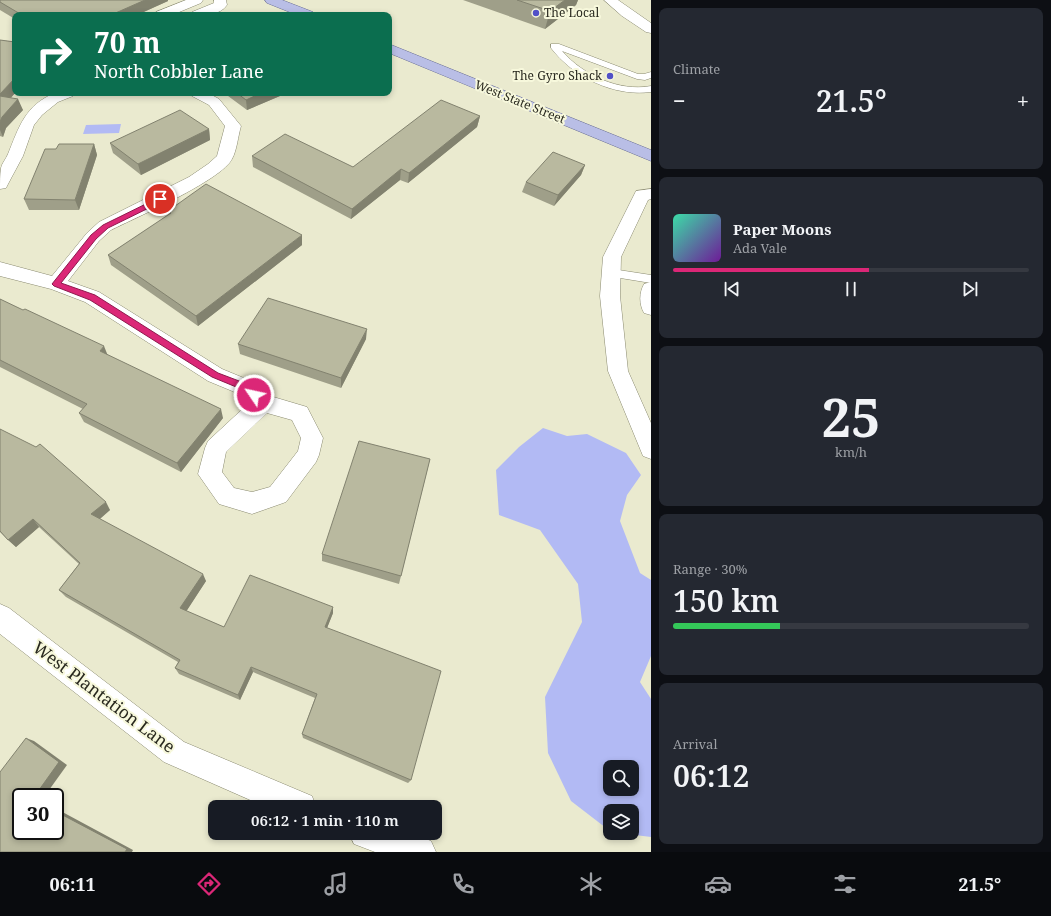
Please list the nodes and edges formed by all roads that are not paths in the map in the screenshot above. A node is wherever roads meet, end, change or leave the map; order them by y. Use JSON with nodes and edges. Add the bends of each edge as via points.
{"nodes":[{"id":1,"x":197,"y":0,"type":"edge"},
{"id":2,"x":220,"y":0,"type":"edge"},
{"id":3,"x":271,"y":0,"type":"edge"},
{"id":4,"x":610,"y":0,"type":"edge"},
{"id":5,"x":168,"y":12,"type":"edge"},
{"id":6,"x":204,"y":12,"type":"edge"},
{"id":7,"x":301,"y":12,"type":"edge"},
{"id":8,"x":651,"y":29,"type":"edge"},
{"id":9,"x":392,"y":49,"type":"edge"},
{"id":10,"x":651,"y":75,"type":"edge"},
{"id":11,"x":651,"y":89,"type":"edge"},
{"id":12,"x":60,"y":96,"type":"edge"},
{"id":13,"x":203,"y":96,"type":"edge"},
{"id":14,"x":651,"y":156,"type":"edge"},
{"id":15,"x":0,"y":184,"type":"edge"},
{"id":16,"x":651,"y":194,"type":"edge"},
{"id":17,"x":0,"y":268,"type":"edge"},
{"id":18,"x":612,"y":273,"type":"junction"},
{"id":19,"x":651,"y":279,"type":"edge"},
{"id":20,"x":56,"y":284,"type":"junction"},
{"id":21,"x":651,"y":288,"type":"edge"},
{"id":22,"x":651,"y":308,"type":"edge"},
{"id":23,"x":263,"y":403,"type":"junction"},
{"id":24,"x":651,"y":449,"type":"edge"},
{"id":25,"x":0,"y":617,"type":"edge"},
{"id":26,"x":285,"y":800,"type":"edge"},
{"id":27,"x":385,"y":840,"type":"edge"},
{"id":28,"x":420,"y":852,"type":"edge"}],
"edges":[{"from":1,"to":5,"type":"street"},
{"from":2,"to":6,"type":"street","via":[[221,5]]},
{"from":3,"to":7,"type":"main road"},
{"from":4,"to":8,"type":"street"},
{"from":9,"to":14,"type":"main road","name":"West State Street"},
{"from":10,"to":11,"type":"lane","via":[[638,76],[554,46],[559,54],[586,75],[624,89]]},
{"from":12,"to":15,"type":"street","via":[[37,112],[27,124],[15,156]]},
{"from":13,"to":20,"type":"street","via":[[214,102],[233,126],[225,158],[195,181],[105,226]]},
{"from":16,"to":18,"type":"street","via":[[642,195],[612,257]]},
{"from":17,"to":20,"type":"street"},
{"from":18,"to":19,"type":"lane"},
{"from":18,"to":24,"type":"street","via":[[610,296],[618,371]]},
{"from":20,"to":23,"type":"street","via":[[92,298],[215,375],[244,387]]},
{"from":21,"to":22,"type":"street"},
{"from":23,"to":23,"type":"street","via":[[299,413],[312,438],[308,455],[278,495],[252,503],[227,497],[210,474],[216,448]]},
{"from":25,"to":26,"type":"street","name":"West Plantation Lane","via":[[174,752]]},
{"from":27,"to":28,"type":"street"}]}
